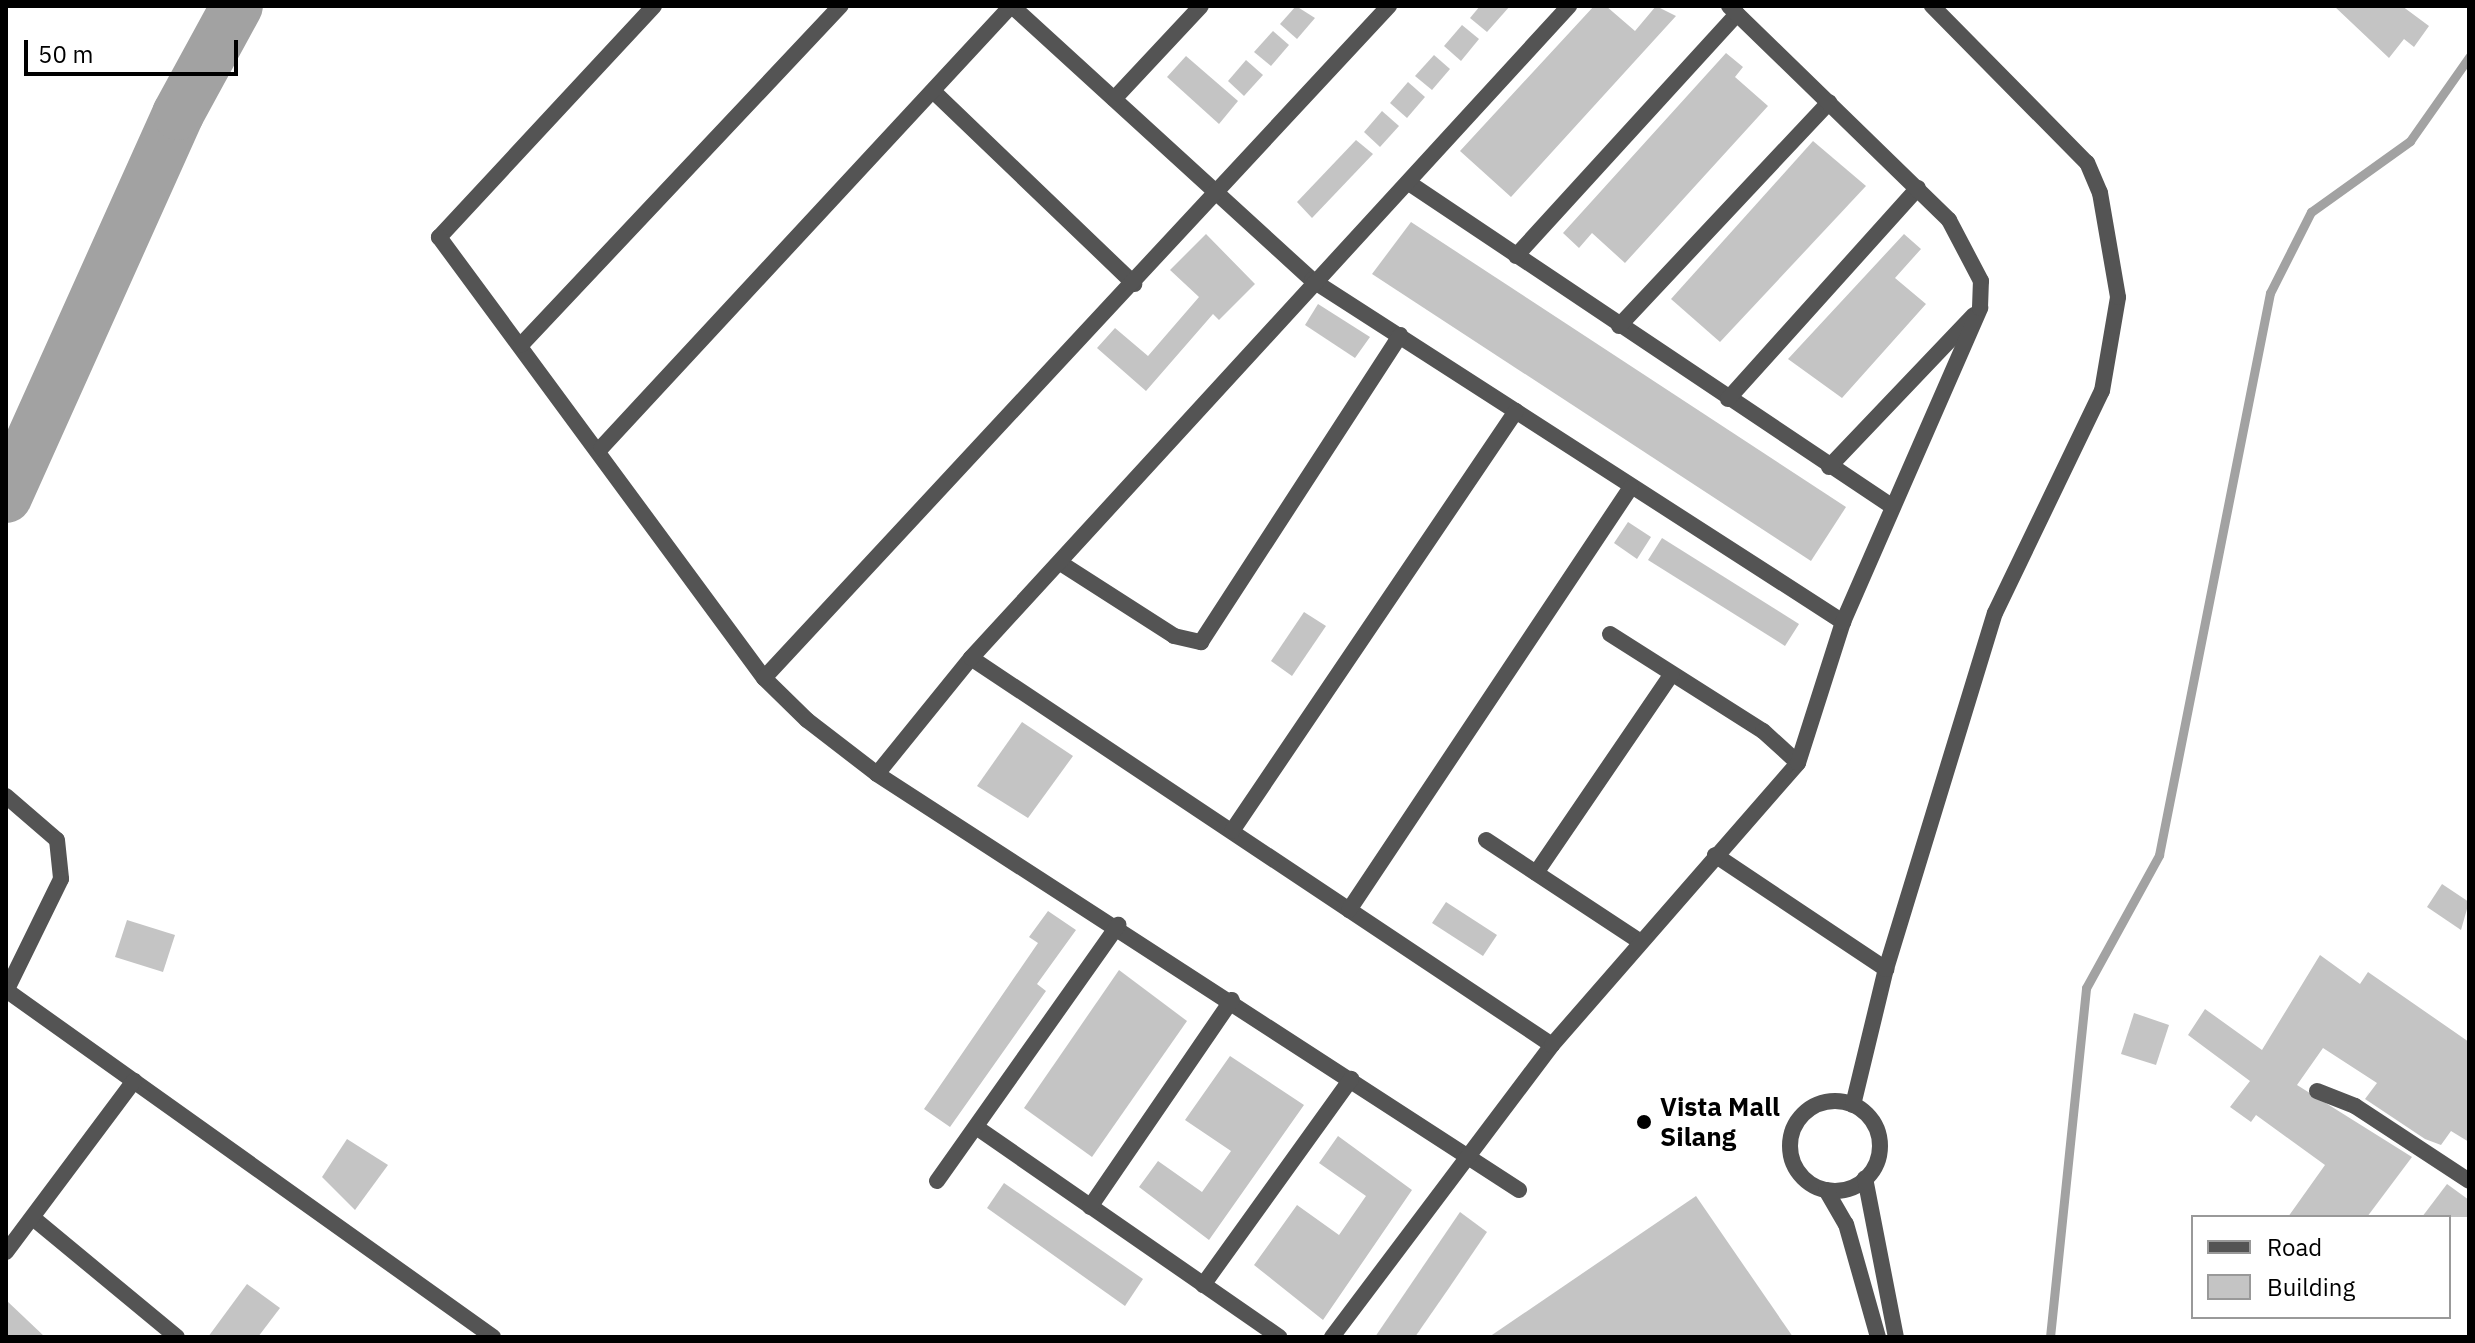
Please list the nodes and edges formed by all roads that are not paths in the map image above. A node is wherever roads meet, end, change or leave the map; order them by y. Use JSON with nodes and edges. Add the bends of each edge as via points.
{"nodes":[{"id":1,"x":654,"y":6,"type":"edge"},
{"id":2,"x":841,"y":6,"type":"edge"},
{"id":3,"x":1012,"y":6,"type":"edge"},
{"id":4,"x":1201,"y":6,"type":"edge"},
{"id":5,"x":1389,"y":6,"type":"edge"},
{"id":6,"x":1569,"y":6,"type":"edge"},
{"id":7,"x":1932,"y":6,"type":"edge"},
{"id":8,"x":1733,"y":10,"type":"edge"},
{"id":9,"x":933,"y":91,"type":"junction"},
{"id":10,"x":1114,"y":99,"type":"junction"},
{"id":11,"x":1829,"y":102,"type":"junction"},
{"id":12,"x":1409,"y":183,"type":"junction"},
{"id":13,"x":1918,"y":188,"type":"junction"},
{"id":14,"x":1219,"y":194,"type":"junction"},
{"id":15,"x":1516,"y":256,"type":"junction"},
{"id":16,"x":1312,"y":280,"type":"junction"},
{"id":17,"x":1134,"y":284,"type":"junction"},
{"id":18,"x":1980,"y":308,"type":"junction"},
{"id":19,"x":1619,"y":326,"type":"junction"},
{"id":20,"x":1400,"y":335,"type":"junction"},
{"id":21,"x":521,"y":345,"type":"junction"},
{"id":22,"x":1728,"y":399,"type":"junction"},
{"id":23,"x":1516,"y":411,"type":"junction"},
{"id":24,"x":601,"y":448,"type":"junction"},
{"id":25,"x":1829,"y":467,"type":"junction"},
{"id":26,"x":1631,"y":487,"type":"junction"},
{"id":27,"x":1890,"y":505,"type":"junction"},
{"id":28,"x":1062,"y":564,"type":"junction"},
{"id":29,"x":1843,"y":622,"type":"junction"},
{"id":30,"x":1610,"y":634,"type":"dead end"},
{"id":31,"x":971,"y":658,"type":"junction"},
{"id":32,"x":1671,"y":675,"type":"junction"},
{"id":33,"x":764,"y":678,"type":"junction"},
{"id":34,"x":1798,"y":763,"type":"junction"},
{"id":35,"x":877,"y":774,"type":"junction"},
{"id":36,"x":6,"y":796,"type":"edge"},
{"id":37,"x":1232,"y":831,"type":"junction"},
{"id":38,"x":1486,"y":840,"type":"dead end"},
{"id":39,"x":1715,"y":855,"type":"junction"},
{"id":40,"x":1536,"y":873,"type":"junction"},
{"id":41,"x":1349,"y":910,"type":"junction"},
{"id":42,"x":1118,"y":925,"type":"junction"},
{"id":43,"x":1639,"y":941,"type":"junction"},
{"id":44,"x":1886,"y":969,"type":"junction"},
{"id":45,"x":6,"y":990,"type":"edge"},
{"id":46,"x":1232,"y":1000,"type":"junction"},
{"id":47,"x":1552,"y":1045,"type":"junction"},
{"id":48,"x":1351,"y":1079,"type":"junction"},
{"id":49,"x":134,"y":1081,"type":"junction"},
{"id":50,"x":2317,"y":1091,"type":"dead end"},
{"id":51,"x":1853,"y":1105,"type":"junction"},
{"id":52,"x":976,"y":1127,"type":"junction"},
{"id":53,"x":1465,"y":1155,"type":"junction"},
{"id":54,"x":1865,"y":1178,"type":"junction"},
{"id":55,"x":937,"y":1181,"type":"dead end"},
{"id":56,"x":2469,"y":1181,"type":"edge"},
{"id":57,"x":1519,"y":1190,"type":"dead end"},
{"id":58,"x":1826,"y":1190,"type":"junction"},
{"id":59,"x":1090,"y":1207,"type":"junction"},
{"id":60,"x":33,"y":1218,"type":"junction"},
{"id":61,"x":6,"y":1252,"type":"edge"},
{"id":62,"x":1203,"y":1285,"type":"junction"},
{"id":63,"x":177,"y":1337,"type":"edge"},
{"id":64,"x":493,"y":1337,"type":"edge"},
{"id":65,"x":1279,"y":1337,"type":"edge"},
{"id":66,"x":1332,"y":1337,"type":"edge"},
{"id":67,"x":1878,"y":1337,"type":"edge"},
{"id":68,"x":1896,"y":1337,"type":"edge"}],
"edges":[{"from":1,"to":21,"type":"street","via":[[439,237]]},
{"from":2,"to":21,"type":"street"},
{"from":3,"to":9,"type":"street"},
{"from":3,"to":10,"type":"street"},
{"from":4,"to":10,"type":"street"},
{"from":5,"to":14,"type":"street"},
{"from":6,"to":12,"type":"street"},
{"from":7,"to":44,"type":"street","via":[[2087,163],[2100,193],[2118,297],[2102,391],[1995,613]]},
{"from":8,"to":11,"type":"street"},
{"from":8,"to":15,"type":"street"},
{"from":9,"to":17,"type":"street"},
{"from":9,"to":24,"type":"street"},
{"from":10,"to":14,"type":"street"},
{"from":11,"to":13,"type":"street"},
{"from":11,"to":19,"type":"street"},
{"from":12,"to":15,"type":"street"},
{"from":12,"to":16,"type":"street"},
{"from":13,"to":18,"type":"street","via":[[1968,251],[1981,281]]},
{"from":13,"to":22,"type":"street"},
{"from":14,"to":16,"type":"street"},
{"from":14,"to":17,"type":"street"},
{"from":15,"to":19,"type":"street"},
{"from":16,"to":20,"type":"street"},
{"from":16,"to":28,"type":"street"},
{"from":17,"to":33,"type":"street"},
{"from":18,"to":25,"type":"street"},
{"from":18,"to":27,"type":"street"},
{"from":19,"to":22,"type":"street"},
{"from":20,"to":23,"type":"street"},
{"from":20,"to":28,"type":"street","via":[[1201,642],[1174,636]]},
{"from":21,"to":24,"type":"street"},
{"from":22,"to":25,"type":"street"},
{"from":23,"to":26,"type":"street"},
{"from":23,"to":37,"type":"street"},
{"from":24,"to":33,"type":"street"},
{"from":25,"to":27,"type":"street"},
{"from":26,"to":29,"type":"street"},
{"from":26,"to":41,"type":"street"},
{"from":27,"to":29,"type":"street"},
{"from":28,"to":31,"type":"street"},
{"from":29,"to":34,"type":"street"},
{"from":30,"to":32,"type":"street"},
{"from":31,"to":35,"type":"street"},
{"from":31,"to":37,"type":"street"},
{"from":32,"to":34,"type":"street","via":[[1763,731]]},
{"from":32,"to":40,"type":"street"},
{"from":33,"to":35,"type":"street"},
{"from":34,"to":39,"type":"street"},
{"from":35,"to":42,"type":"street"},
{"from":36,"to":45,"type":"street","via":[[57,840],[61,879]]},
{"from":37,"to":41,"type":"street"},
{"from":38,"to":40,"type":"street"},
{"from":39,"to":43,"type":"street"},
{"from":39,"to":44,"type":"street"},
{"from":40,"to":43,"type":"street"},
{"from":41,"to":47,"type":"street"},
{"from":42,"to":46,"type":"street"},
{"from":42,"to":52,"type":"street"},
{"from":43,"to":47,"type":"street"},
{"from":44,"to":51,"type":"street"},
{"from":45,"to":49,"type":"street"},
{"from":46,"to":48,"type":"street"},
{"from":46,"to":59,"type":"street"},
{"from":47,"to":53,"type":"street"},
{"from":48,"to":53,"type":"street"},
{"from":48,"to":62,"type":"street"},
{"from":49,"to":60,"type":"street"},
{"from":49,"to":64,"type":"street"},
{"from":50,"to":56,"type":"street","via":[[2355,1106]]},
{"from":51,"to":54,"type":"street","via":[[1872,1121],[1879,1145]]},
{"from":51,"to":58,"type":"street","via":[[1813,1106],[1790,1139],[1794,1165]]},
{"from":52,"to":55,"type":"street"},
{"from":52,"to":59,"type":"street"},
{"from":53,"to":57,"type":"street"},
{"from":53,"to":66,"type":"street"},
{"from":54,"to":58,"type":"street"},
{"from":54,"to":68,"type":"street"},
{"from":58,"to":67,"type":"street","via":[[1846,1224]]},
{"from":59,"to":62,"type":"street"},
{"from":60,"to":61,"type":"street"},
{"from":60,"to":63,"type":"street"},
{"from":62,"to":65,"type":"street"}]}
